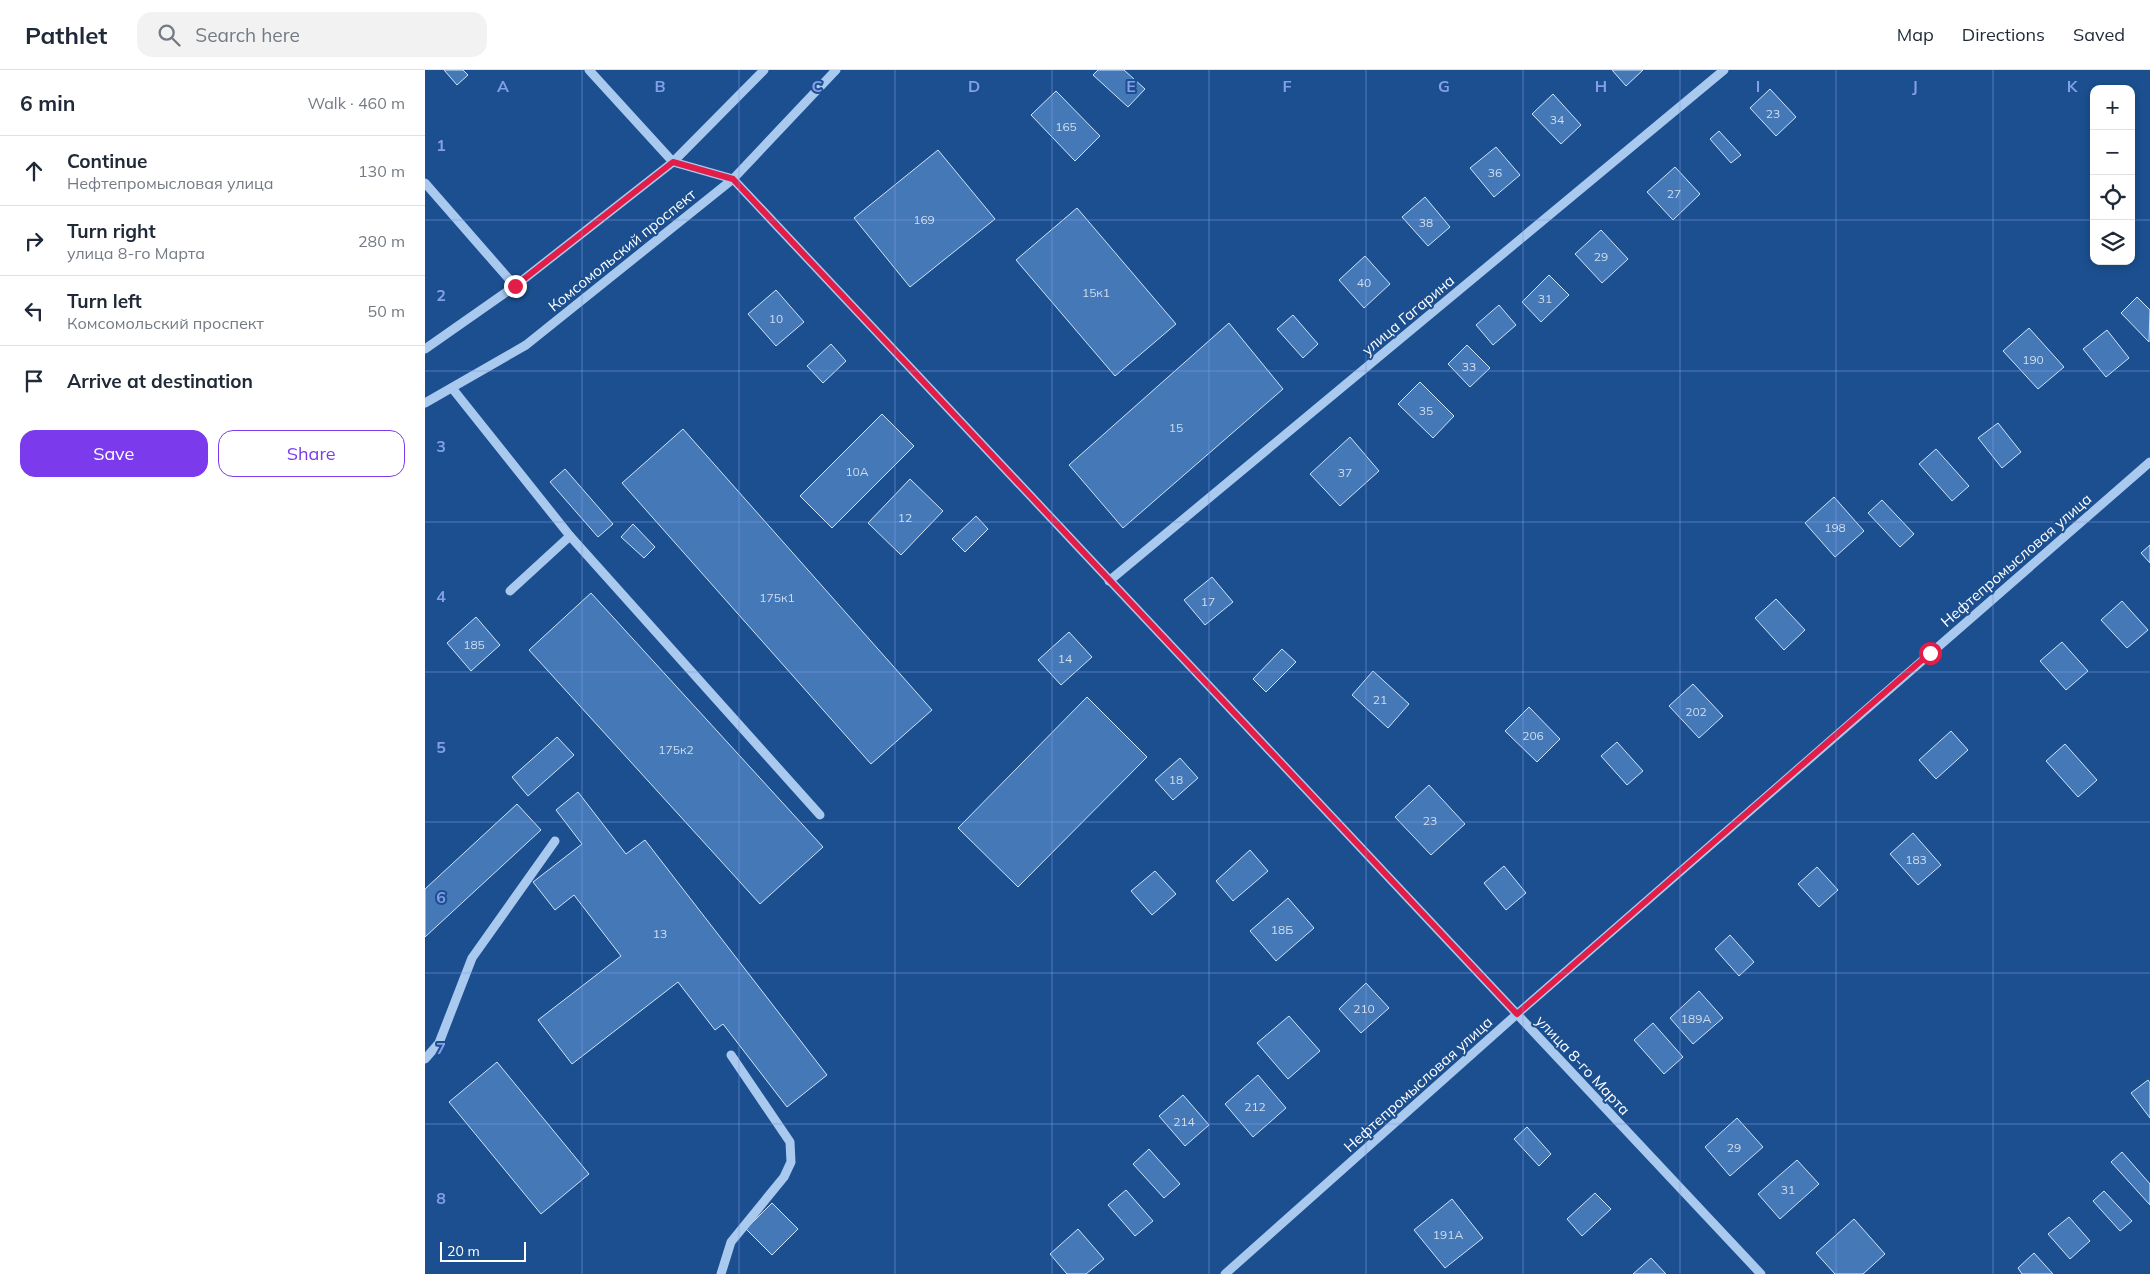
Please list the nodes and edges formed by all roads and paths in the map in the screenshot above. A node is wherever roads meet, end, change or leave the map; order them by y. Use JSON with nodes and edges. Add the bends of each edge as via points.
{"nodes":[{"id":1,"x":589,"y":70,"type":"edge"},
{"id":2,"x":764,"y":70,"type":"edge"},
{"id":3,"x":836,"y":70,"type":"edge"},
{"id":4,"x":1724,"y":70,"type":"edge"},
{"id":5,"x":673,"y":162,"type":"junction"},
{"id":6,"x":733,"y":179,"type":"junction"},
{"id":7,"x":425,"y":183,"type":"edge"},
{"id":8,"x":515,"y":286,"type":"junction"},
{"id":9,"x":425,"y":349,"type":"edge"},
{"id":10,"x":452,"y":388,"type":"junction"},
{"id":11,"x":425,"y":403,"type":"edge"},
{"id":12,"x":2150,"y":462,"type":"edge"},
{"id":13,"x":570,"y":536,"type":"junction"},
{"id":14,"x":1109,"y":581,"type":"junction"},
{"id":15,"x":510,"y":591,"type":"dead end"},
{"id":16,"x":820,"y":815,"type":"dead end"},
{"id":17,"x":555,"y":841,"type":"dead end"},
{"id":18,"x":1517,"y":1014,"type":"junction"},
{"id":19,"x":731,"y":1055,"type":"dead end"},
{"id":20,"x":425,"y":1059,"type":"edge"},
{"id":21,"x":721,"y":1274,"type":"edge"},
{"id":22,"x":1225,"y":1274,"type":"edge"},
{"id":23,"x":1761,"y":1274,"type":"edge"}],
"edges":[{"from":1,"to":5,"type":"street"},
{"from":2,"to":5,"type":"street"},
{"from":3,"to":6,"type":"street","name":"Комсомольский проспект"},
{"from":4,"to":14,"type":"street","name":"улица Гагарина"},
{"from":5,"to":6,"type":"street"},
{"from":5,"to":8,"type":"street"},
{"from":6,"to":10,"type":"street","name":"Комсомольский проспект","via":[[526,345]]},
{"from":6,"to":14,"type":"street","name":"улица 8-го Марта"},
{"from":7,"to":8,"type":"street"},
{"from":8,"to":9,"type":"street"},
{"from":10,"to":11,"type":"street","name":"Комсомольский проспект"},
{"from":10,"to":13,"type":"street"},
{"from":12,"to":18,"type":"street","name":"Нефтепромысловая улица"},
{"from":13,"to":15,"type":"street"},
{"from":13,"to":16,"type":"street"},
{"from":14,"to":18,"type":"street","name":"улица 8-го Марта"},
{"from":17,"to":20,"type":"street","via":[[473,958],[439,1043]]},
{"from":18,"to":22,"type":"street","name":"Нефтепромысловая улица"},
{"from":18,"to":23,"type":"street","name":"улица 8-го Марта"},
{"from":19,"to":21,"type":"street","via":[[790,1142],[791,1162],[784,1177],[731,1242]]}]}
